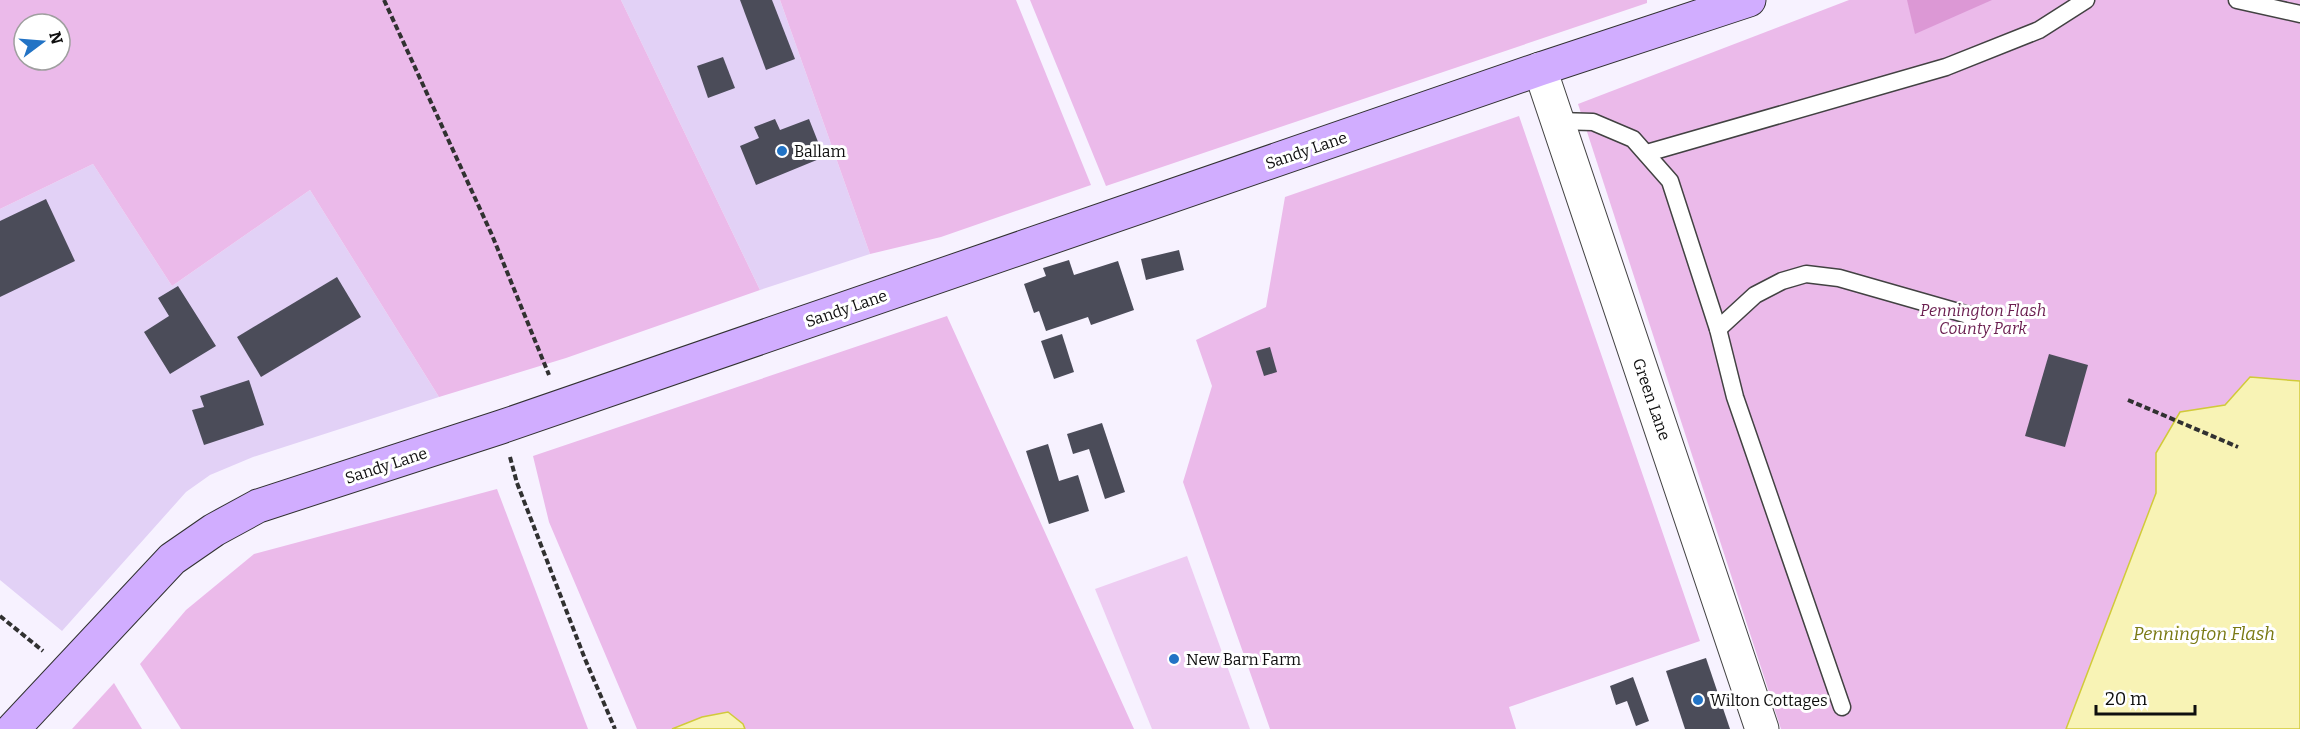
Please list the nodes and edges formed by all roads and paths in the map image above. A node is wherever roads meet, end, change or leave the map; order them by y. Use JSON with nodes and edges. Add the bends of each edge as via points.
{"nodes":[{"id":1,"x":384,"y":0,"type":"edge"},
{"id":2,"x":1749,"y":0,"type":"edge"},
{"id":3,"x":2086,"y":0,"type":"edge"},
{"id":4,"x":2236,"y":0,"type":"edge"},
{"id":5,"x":2300,"y":14,"type":"edge"},
{"id":6,"x":1540,"y":69,"type":"junction"},
{"id":7,"x":1558,"y":121,"type":"junction"},
{"id":8,"x":1647,"y":153,"type":"junction"},
{"id":9,"x":1986,"y":320,"type":"dead end"},
{"id":10,"x":1718,"y":329,"type":"junction"},
{"id":11,"x":2128,"y":400,"type":"dead end"},
{"id":12,"x":561,"y":406,"type":"junction"},
{"id":13,"x":501,"y":427,"type":"junction"},
{"id":14,"x":2238,"y":447,"type":"dead end"},
{"id":15,"x":0,"y":616,"type":"edge"},
{"id":16,"x":66,"y":670,"type":"junction"},
{"id":17,"x":1842,"y":706,"type":"dead end"},
{"id":18,"x":13,"y":729,"type":"edge"},
{"id":19,"x":615,"y":729,"type":"edge"},
{"id":20,"x":1762,"y":729,"type":"edge"}],
"edges":[{"from":1,"to":12,"type":"path","via":[[492,235]]},
{"from":2,"to":6,"type":"street","name":"Sandy Lane"},
{"from":3,"to":8,"type":"lane","via":[[2039,30],[1946,67]]},
{"from":4,"to":5,"type":"lane"},
{"from":6,"to":7,"type":"street","name":"Green Lane"},
{"from":6,"to":12,"type":"street","name":"Sandy Lane"},
{"from":7,"to":8,"type":"lane","via":[[1593,122],[1633,139]]},
{"from":7,"to":20,"type":"street","name":"Green Lane"},
{"from":8,"to":10,"type":"lane","via":[[1670,181]]},
{"from":9,"to":10,"type":"lane","via":[[1839,278],[1806,274],[1755,295]]},
{"from":10,"to":17,"type":"lane","via":[[1736,397]]},
{"from":11,"to":14,"type":"path"},
{"from":12,"to":13,"type":"street","name":"Sandy Lane"},
{"from":13,"to":16,"type":"street","name":"Sandy Lane","via":[[258,506],[214,530],[172,559]]},
{"from":13,"to":19,"type":"path","via":[[517,483]]},
{"from":15,"to":16,"type":"path"},
{"from":16,"to":18,"type":"street","name":"Sandy Lane"}]}
